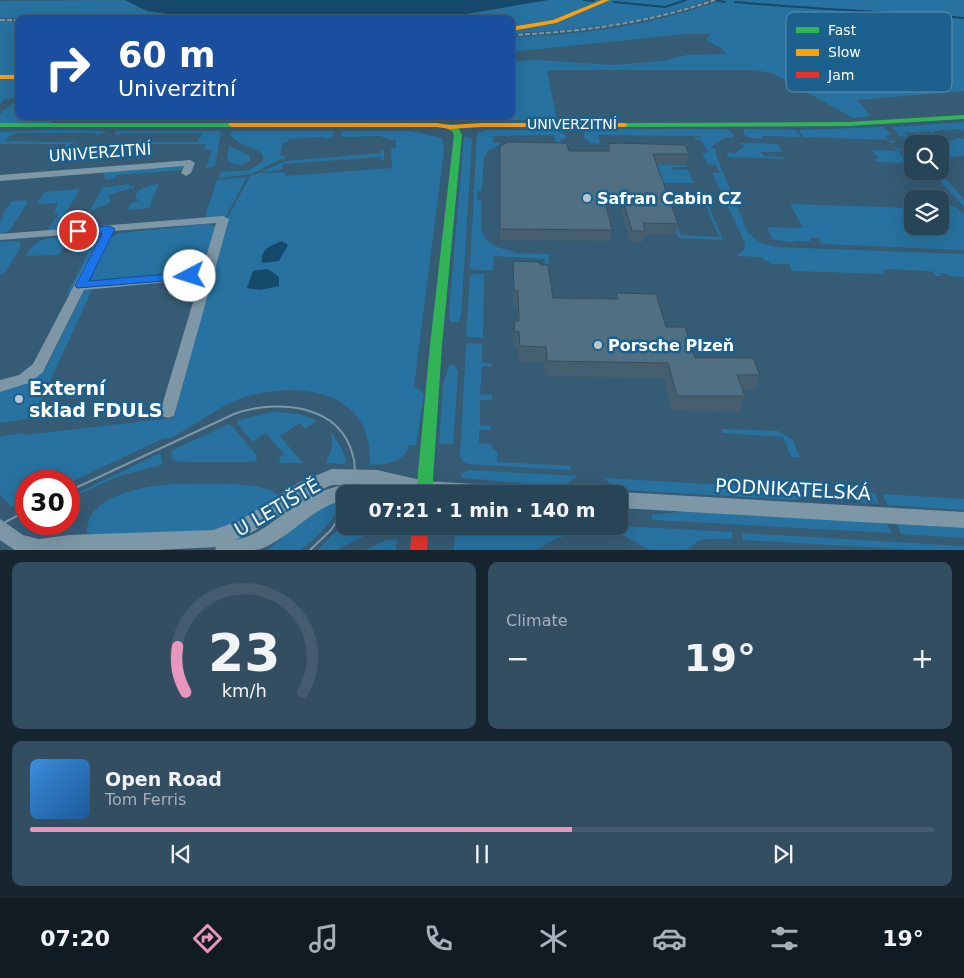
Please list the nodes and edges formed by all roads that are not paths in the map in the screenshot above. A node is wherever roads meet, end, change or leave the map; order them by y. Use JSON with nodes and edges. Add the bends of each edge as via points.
{"nodes":[{"id":1,"x":607,"y":0,"type":"edge"},
{"id":2,"x":515,"y":28,"type":"edge"},
{"id":3,"x":0,"y":77,"type":"edge"},
{"id":4,"x":15,"y":77,"type":"edge"},
{"id":5,"x":964,"y":117,"type":"edge"},
{"id":6,"x":0,"y":125,"type":"edge"},
{"id":7,"x":450,"y":127,"type":"junction"},
{"id":8,"x":186,"y":173,"type":"dead end"},
{"id":9,"x":1,"y":177,"type":"edge"},
{"id":10,"x":110,"y":229,"type":"junction"},
{"id":11,"x":0,"y":238,"type":"edge"},
{"id":12,"x":208,"y":274,"type":"junction"},
{"id":13,"x":81,"y":286,"type":"junction"},
{"id":14,"x":0,"y":386,"type":"edge"},
{"id":15,"x":168,"y":412,"type":"dead end"},
{"id":16,"x":402,"y":485,"type":"edge"},
{"id":17,"x":424,"y":485,"type":"edge"},
{"id":18,"x":336,"y":494,"type":"edge"},
{"id":19,"x":628,"y":500,"type":"edge"},
{"id":20,"x":964,"y":520,"type":"edge"},
{"id":21,"x":0,"y":528,"type":"edge"},
{"id":22,"x":419,"y":535,"type":"edge"},
{"id":23,"x":41,"y":549,"type":"edge"},
{"id":24,"x":224,"y":550,"type":"edge"},
{"id":25,"x":418,"y":550,"type":"edge"}],
"edges":[{"from":1,"to":2,"type":"street","via":[[554,22]]},
{"from":3,"to":4,"type":"street"},
{"from":5,"to":7,"type":"street","name":"UNIVERZITNÍ","via":[[856,124]]},
{"from":6,"to":7,"type":"street","name":"UNIVERZITNÍ"},
{"from":7,"to":17,"type":"street","via":[[458,135]]},
{"from":8,"to":9,"type":"street","name":"UNIVERZITNÍ","via":[[190,163]]},
{"from":10,"to":11,"type":"street"},
{"from":10,"to":12,"type":"street","via":[[223,219]]},
{"from":10,"to":13,"type":"street"},
{"from":12,"to":13,"type":"street"},
{"from":12,"to":15,"type":"street"},
{"from":13,"to":14,"type":"street","via":[[38,368],[24,379]]},
{"from":16,"to":23,"type":"street","name":"U LETIŠTĚ","via":[[377,478],[332,477],[306,487],[247,527],[218,538],[69,544]]},
{"from":18,"to":24,"type":"street","name":"U LETIŠTĚ","via":[[307,507],[266,538],[238,549]]},
{"from":19,"to":20,"type":"street","name":"PODNIKATELSKÁ"},
{"from":21,"to":23,"type":"street","name":"U LETIŠTĚ","via":[[11,538]]},
{"from":22,"to":25,"type":"street"}]}
